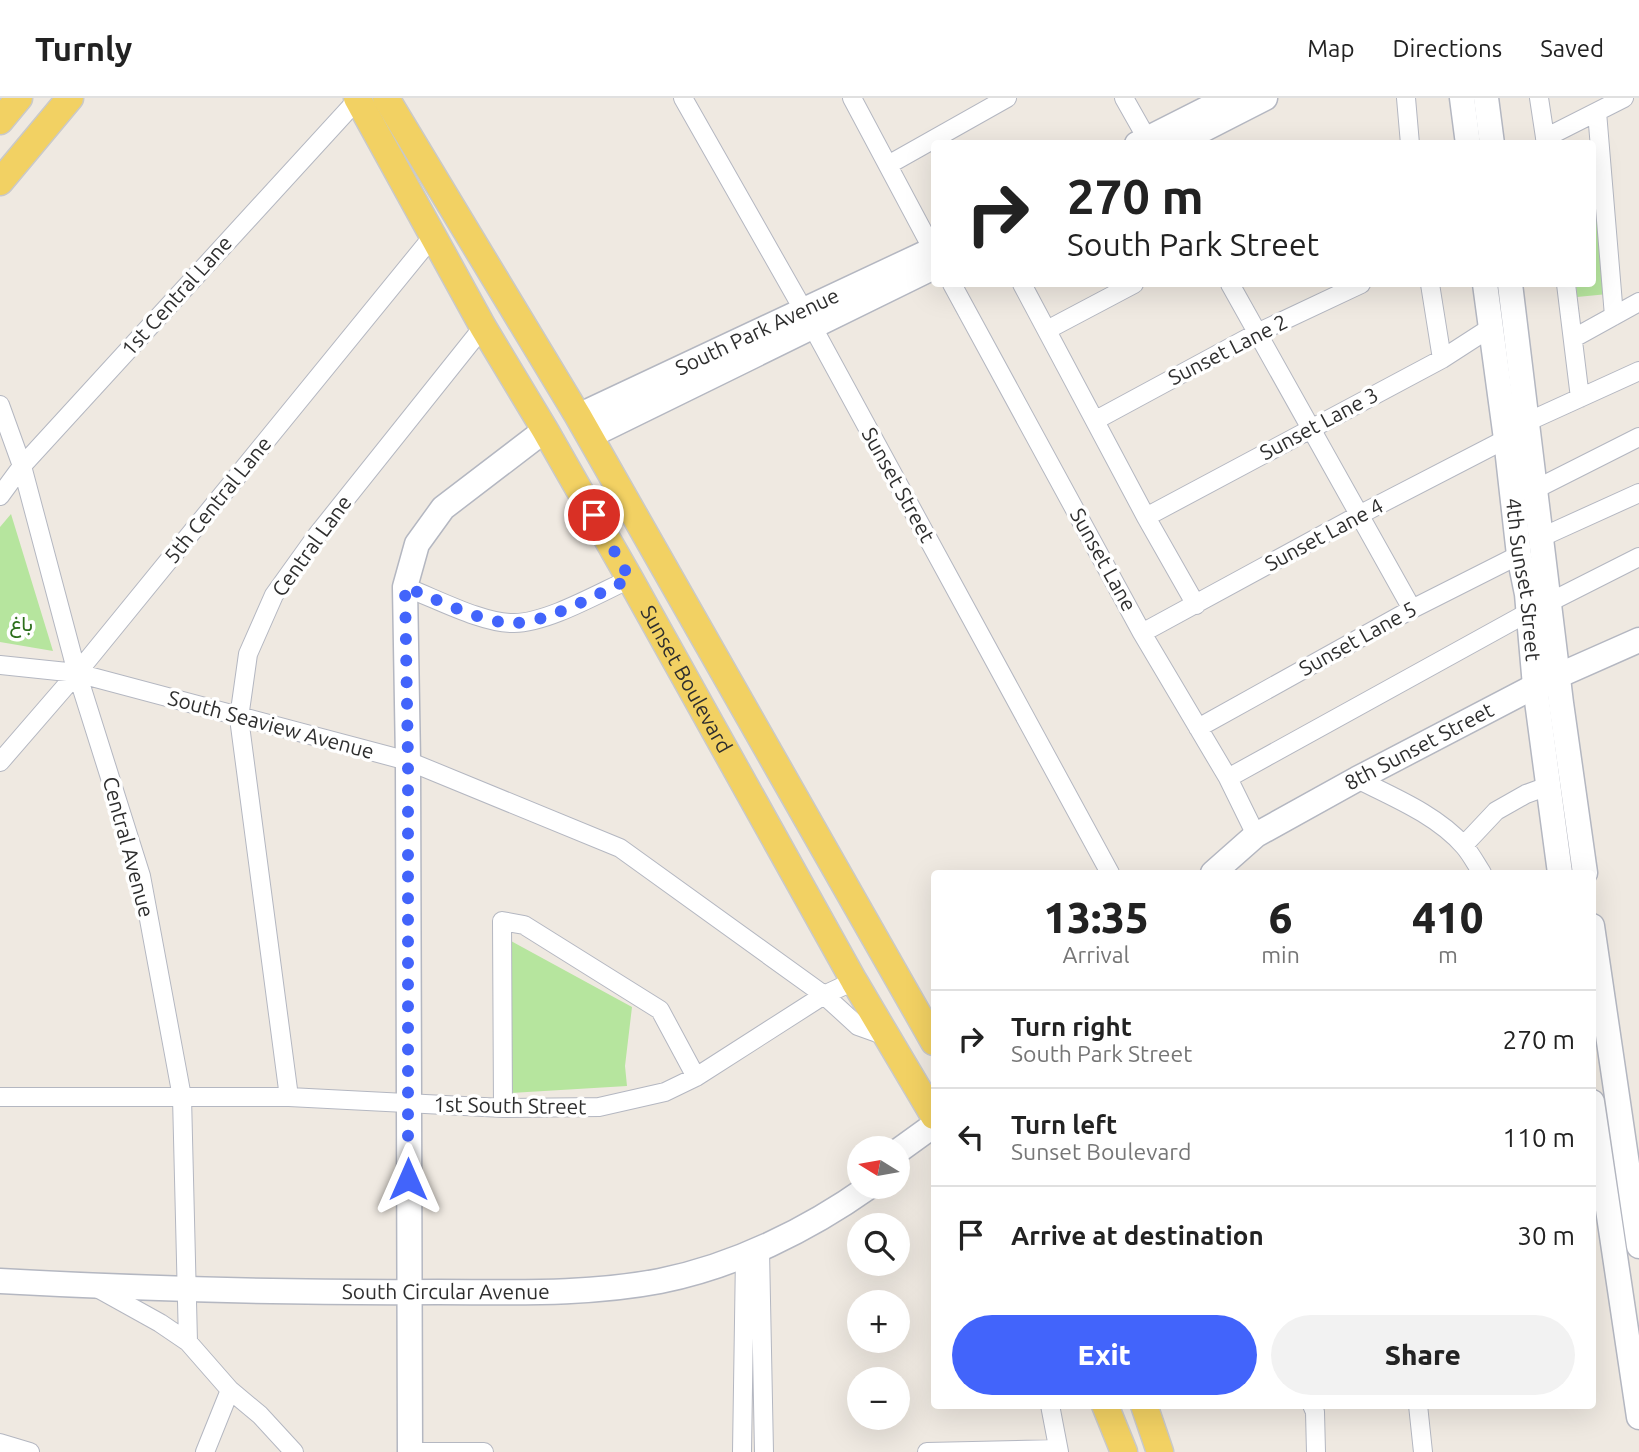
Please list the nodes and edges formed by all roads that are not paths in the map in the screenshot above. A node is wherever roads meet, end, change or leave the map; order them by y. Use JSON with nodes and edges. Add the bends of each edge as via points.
{"nodes":[{"id":1,"x":19,"y":98,"type":"edge"},
{"id":2,"x":70,"y":98,"type":"edge"},
{"id":3,"x":683,"y":98,"type":"edge"},
{"id":4,"x":852,"y":98,"type":"edge"},
{"id":5,"x":1007,"y":98,"type":"edge"},
{"id":6,"x":1124,"y":98,"type":"edge"},
{"id":7,"x":1228,"y":98,"type":"edge"},
{"id":8,"x":1265,"y":98,"type":"edge"},
{"id":9,"x":1406,"y":98,"type":"edge"},
{"id":10,"x":1462,"y":98,"type":"edge"},
{"id":11,"x":1539,"y":98,"type":"edge"},
{"id":12,"x":1624,"y":98,"type":"edge"},
{"id":13,"x":357,"y":99,"type":"edge"},
{"id":14,"x":1490,"y":99,"type":"edge"},
{"id":15,"x":388,"y":100,"type":"edge"},
{"id":16,"x":1597,"y":111,"type":"junction"},
{"id":17,"x":0,"y":121,"type":"edge"},
{"id":18,"x":932,"y":140,"type":"edge"},
{"id":19,"x":1144,"y":140,"type":"edge"},
{"id":20,"x":1149,"y":140,"type":"edge"},
{"id":21,"x":1183,"y":140,"type":"edge"},
{"id":22,"x":1407,"y":140,"type":"edge"},
{"id":23,"x":1467,"y":140,"type":"edge"},
{"id":24,"x":1492,"y":140,"type":"edge"},
{"id":25,"x":1546,"y":140,"type":"edge"},
{"id":26,"x":1548,"y":140,"type":"edge"},
{"id":27,"x":931,"y":141,"type":"edge"},
{"id":28,"x":888,"y":165,"type":"junction"},
{"id":29,"x":0,"y":181,"type":"edge"},
{"id":30,"x":433,"y":236,"type":"junction"},
{"id":31,"x":931,"y":248,"type":"edge"},
{"id":32,"x":931,"y":256,"type":"edge"},
{"id":33,"x":954,"y":287,"type":"edge"},
{"id":34,"x":1024,"y":287,"type":"edge"},
{"id":35,"x":1128,"y":287,"type":"edge"},
{"id":36,"x":1232,"y":287,"type":"edge"},
{"id":37,"x":1355,"y":287,"type":"edge"},
{"id":38,"x":1430,"y":287,"type":"edge"},
{"id":39,"x":1485,"y":287,"type":"edge"},
{"id":40,"x":1510,"y":287,"type":"edge"},
{"id":41,"x":1566,"y":287,"type":"edge"},
{"id":42,"x":1639,"y":302,"type":"edge"},
{"id":43,"x":1614,"y":316,"type":"junction"},
{"id":44,"x":808,"y":319,"type":"junction"},
{"id":45,"x":483,"y":327,"type":"junction"},
{"id":46,"x":1490,"y":328,"type":"junction"},
{"id":47,"x":1047,"y":330,"type":"junction"},
{"id":48,"x":1258,"y":333,"type":"junction"},
{"id":49,"x":1574,"y":338,"type":"junction"},
{"id":50,"x":1442,"y":359,"type":"junction"},
{"id":51,"x":1639,"y":371,"type":"edge"},
{"id":52,"x":1580,"y":398,"type":"junction"},
{"id":53,"x":0,"y":405,"type":"edge"},
{"id":54,"x":1096,"y":420,"type":"junction"},
{"id":55,"x":1527,"y":422,"type":"junction"},
{"id":56,"x":584,"y":426,"type":"junction"},
{"id":57,"x":1311,"y":428,"type":"junction"},
{"id":58,"x":545,"y":430,"type":"junction"},
{"id":59,"x":1639,"y":437,"type":"edge"},
{"id":60,"x":1506,"y":439,"type":"junction"},
{"id":61,"x":22,"y":466,"type":"junction"},
{"id":62,"x":1536,"y":489,"type":"junction"},
{"id":63,"x":1639,"y":493,"type":"edge"},
{"id":64,"x":0,"y":496,"type":"edge"},
{"id":65,"x":1359,"y":515,"type":"junction"},
{"id":66,"x":1146,"y":517,"type":"junction"},
{"id":67,"x":1542,"y":537,"type":"junction"},
{"id":68,"x":1519,"y":555,"type":"junction"},
{"id":69,"x":1639,"y":558,"type":"edge"},
{"id":70,"x":630,"y":579,"type":"junction"},
{"id":71,"x":405,"y":587,"type":"junction"},
{"id":72,"x":1538,"y":600,"type":"junction"},
{"id":73,"x":1196,"y":605,"type":"junction"},
{"id":74,"x":1412,"y":609,"type":"junction"},
{"id":75,"x":1142,"y":633,"type":"junction"},
{"id":76,"x":1639,"y":640,"type":"edge"},
{"id":77,"x":0,"y":665,"type":"edge"},
{"id":78,"x":77,"y":673,"type":"junction"},
{"id":79,"x":1559,"y":677,"type":"junction"},
{"id":80,"x":1535,"y":686,"type":"junction"},
{"id":81,"x":1550,"y":707,"type":"junction"},
{"id":82,"x":239,"y":718,"type":"junction"},
{"id":83,"x":1198,"y":727,"type":"junction"},
{"id":84,"x":408,"y":761,"type":"junction"},
{"id":85,"x":0,"y":762,"type":"edge"},
{"id":86,"x":1228,"y":778,"type":"junction"},
{"id":87,"x":1357,"y":779,"type":"junction"},
{"id":88,"x":1548,"y":786,"type":"junction"},
{"id":89,"x":1256,"y":835,"type":"junction"},
{"id":90,"x":1464,"y":845,"type":"junction"},
{"id":91,"x":1108,"y":870,"type":"edge"},
{"id":92,"x":1216,"y":870,"type":"edge"},
{"id":93,"x":1480,"y":870,"type":"edge"},
{"id":94,"x":1560,"y":870,"type":"edge"},
{"id":95,"x":1584,"y":870,"type":"edge"},
{"id":96,"x":1596,"y":953,"type":"edge"},
{"id":97,"x":854,"y":981,"type":"junction"},
{"id":98,"x":824,"y":995,"type":"junction"},
{"id":99,"x":886,"y":1036,"type":"junction"},
{"id":100,"x":931,"y":1037,"type":"edge"},
{"id":101,"x":696,"y":1077,"type":"junction"},
{"id":102,"x":0,"y":1097,"type":"edge"},
{"id":103,"x":182,"y":1097,"type":"junction"},
{"id":104,"x":289,"y":1097,"type":"junction"},
{"id":105,"x":408,"y":1104,"type":"junction"},
{"id":106,"x":503,"y":1108,"type":"junction"},
{"id":107,"x":931,"y":1111,"type":"edge"},
{"id":108,"x":1596,"y":1126,"type":"edge"},
{"id":109,"x":931,"y":1127,"type":"edge"},
{"id":110,"x":910,"y":1142,"type":"edge"},
{"id":111,"x":931,"y":1144,"type":"edge"},
{"id":112,"x":910,"y":1159,"type":"edge"},
{"id":113,"x":1629,"y":1173,"type":"junction"},
{"id":114,"x":1605,"y":1181,"type":"junction"},
{"id":115,"x":847,"y":1187,"type":"edge"},
{"id":116,"x":853,"y":1199,"type":"edge"},
{"id":117,"x":1623,"y":1219,"type":"junction"},
{"id":118,"x":1639,"y":1246,"type":"edge"},
{"id":119,"x":753,"y":1253,"type":"junction"},
{"id":120,"x":0,"y":1266,"type":"edge"},
{"id":121,"x":0,"y":1281,"type":"edge"},
{"id":122,"x":187,"y":1282,"type":"junction"},
{"id":123,"x":94,"y":1286,"type":"junction"},
{"id":124,"x":409,"y":1286,"type":"junction"},
{"id":125,"x":188,"y":1342,"type":"junction"},
{"id":126,"x":230,"y":1390,"type":"junction"},
{"id":127,"x":1050,"y":1409,"type":"edge"},
{"id":128,"x":1107,"y":1409,"type":"edge"},
{"id":129,"x":1145,"y":1409,"type":"edge"},
{"id":130,"x":1314,"y":1409,"type":"edge"},
{"id":131,"x":1418,"y":1409,"type":"edge"},
{"id":132,"x":1639,"y":1417,"type":"edge"},
{"id":133,"x":0,"y":1443,"type":"edge"},
{"id":134,"x":1058,"y":1450,"type":"edge"},
{"id":135,"x":30,"y":1452,"type":"edge"},
{"id":136,"x":205,"y":1452,"type":"edge"},
{"id":137,"x":294,"y":1452,"type":"edge"},
{"id":138,"x":410,"y":1452,"type":"edge"},
{"id":139,"x":484,"y":1452,"type":"edge"},
{"id":140,"x":742,"y":1452,"type":"edge"},
{"id":141,"x":764,"y":1452,"type":"edge"},
{"id":142,"x":927,"y":1452,"type":"edge"},
{"id":143,"x":1124,"y":1452,"type":"edge"},
{"id":144,"x":1160,"y":1452,"type":"edge"},
{"id":145,"x":1316,"y":1452,"type":"edge"},
{"id":146,"x":1423,"y":1452,"type":"edge"}],
"edges":[{"from":1,"to":17,"type":"main road"},
{"from":2,"to":29,"type":"main road"},
{"from":3,"to":44,"type":"street","name":"Sunset Street"},
{"from":4,"to":28,"type":"street"},
{"from":5,"to":18,"type":"street"},
{"from":6,"to":19,"type":"street"},
{"from":7,"to":20,"type":"street"},
{"from":8,"to":21,"type":"street"},
{"from":9,"to":22,"type":"street"},
{"from":10,"to":23,"type":"street"},
{"from":11,"to":25,"type":"street"},
{"from":12,"to":16,"type":"street"},
{"from":13,"to":30,"type":"main road","name":"Sunset Boulevard"},
{"from":13,"to":61,"type":"street","name":"1st Central Lane"},
{"from":14,"to":24,"type":"street"},
{"from":15,"to":56,"type":"main road","name":"Sunset Boulevard"},
{"from":16,"to":26,"type":"street"},
{"from":16,"to":43,"type":"street"},
{"from":27,"to":28,"type":"street"},
{"from":28,"to":31,"type":"street"},
{"from":30,"to":45,"type":"main road","name":"Sunset Boulevard"},
{"from":30,"to":78,"type":"street","name":"5th Central Lane"},
{"from":32,"to":44,"type":"street","name":"South Park Avenue"},
{"from":33,"to":75,"type":"street","name":"Sunset Lane"},
{"from":34,"to":47,"type":"street"},
{"from":35,"to":47,"type":"street"},
{"from":36,"to":48,"type":"street"},
{"from":37,"to":48,"type":"street","name":"Sunset Lane 2"},
{"from":38,"to":50,"type":"street"},
{"from":39,"to":46,"type":"street","name":"4th Sunset Street"},
{"from":40,"to":55,"type":"street","name":"4th Sunset Street"},
{"from":41,"to":49,"type":"street"},
{"from":42,"to":43,"type":"street"},
{"from":43,"to":49,"type":"street"},
{"from":44,"to":56,"type":"street","name":"South Park Avenue"},
{"from":44,"to":91,"type":"street","name":"Sunset Street"},
{"from":45,"to":58,"type":"main road","name":"Sunset Boulevard"},
{"from":45,"to":82,"type":"street","name":"Central Lane","via":[[274,595],[248,654]]},
{"from":46,"to":50,"type":"street","name":"Sunset Lane 3"},
{"from":46,"to":60,"type":"street","name":"4th Sunset Street"},
{"from":47,"to":54,"type":"street"},
{"from":48,"to":54,"type":"street","name":"Sunset Lane 2"},
{"from":48,"to":57,"type":"street"},
{"from":49,"to":52,"type":"street"},
{"from":50,"to":57,"type":"street","name":"Sunset Lane 3"},
{"from":51,"to":52,"type":"street"},
{"from":52,"to":55,"type":"street"},
{"from":53,"to":61,"type":"street","name":"Central Avenue"},
{"from":54,"to":66,"type":"street"},
{"from":55,"to":62,"type":"street","name":"4th Sunset Street"},
{"from":56,"to":100,"type":"main road","name":"Sunset Boulevard"},
{"from":57,"to":65,"type":"street"},
{"from":57,"to":66,"type":"street","name":"Sunset Lane 3"},
{"from":58,"to":70,"type":"main road","name":"Sunset Boulevard"},
{"from":58,"to":71,"type":"street","via":[[443,508],[417,544]]},
{"from":59,"to":62,"type":"street"},
{"from":60,"to":65,"type":"street","name":"Sunset Lane 4"},
{"from":60,"to":68,"type":"street","name":"4th Sunset Street"},
{"from":61,"to":64,"type":"street","name":"1st Central Lane"},
{"from":61,"to":78,"type":"street","name":"Central Avenue"},
{"from":62,"to":67,"type":"street","name":"4th Sunset Street"},
{"from":63,"to":67,"type":"street"},
{"from":65,"to":73,"type":"street","name":"Sunset Lane 4"},
{"from":65,"to":74,"type":"street"},
{"from":66,"to":73,"type":"street"},
{"from":67,"to":72,"type":"street","name":"4th Sunset Street"},
{"from":68,"to":72,"type":"street","name":"4th Sunset Street"},
{"from":68,"to":74,"type":"street","name":"Sunset Lane 5"},
{"from":69,"to":72,"type":"street"},
{"from":70,"to":71,"type":"street","via":[[554,613],[511,624]]},
{"from":70,"to":97,"type":"main road","name":"Sunset Boulevard"},
{"from":71,"to":84,"type":"street"},
{"from":72,"to":79,"type":"street","name":"4th Sunset Street"},
{"from":72,"to":80,"type":"street","name":"4th Sunset Street"},
{"from":72,"to":86,"type":"street"},
{"from":73,"to":75,"type":"street","name":"Sunset Lane 4"},
{"from":74,"to":83,"type":"street","name":"Sunset Lane 5"},
{"from":75,"to":83,"type":"street","name":"Sunset Lane"},
{"from":76,"to":79,"type":"street","name":"8th Sunset Street"},
{"from":77,"to":78,"type":"street","name":"South Seaview Avenue"},
{"from":78,"to":82,"type":"street","name":"South Seaview Avenue"},
{"from":78,"to":85,"type":"street","name":"5th Central Lane"},
{"from":78,"to":103,"type":"street","name":"Central Avenue","via":[[141,876]]},
{"from":79,"to":80,"type":"street","name":"8th Sunset Street"},
{"from":79,"to":81,"type":"street","name":"4th Sunset Street"},
{"from":80,"to":81,"type":"street","name":"4th Sunset Street"},
{"from":80,"to":87,"type":"street","name":"8th Sunset Street"},
{"from":81,"to":88,"type":"street","name":"4th Sunset Street"},
{"from":81,"to":95,"type":"street","name":"4th Sunset Street"},
{"from":82,"to":84,"type":"street","name":"South Seaview Avenue"},
{"from":82,"to":104,"type":"street","name":"Central Lane"},
{"from":83,"to":86,"type":"street","name":"Sunset Lane"},
{"from":84,"to":98,"type":"street","name":"South Seaview Avenue","via":[[620,848]]},
{"from":84,"to":105,"type":"street"},
{"from":86,"to":89,"type":"street","name":"Sunset Lane"},
{"from":87,"to":89,"type":"street","name":"8th Sunset Street"},
{"from":87,"to":90,"type":"street","via":[[1414,808]]},
{"from":88,"to":90,"type":"street","via":[[1496,811]]},
{"from":88,"to":94,"type":"street","name":"4th Sunset Street"},
{"from":89,"to":92,"type":"street","name":"8th Sunset Street"},
{"from":90,"to":93,"type":"street"},
{"from":96,"to":113,"type":"street"},
{"from":97,"to":98,"type":"street"},
{"from":97,"to":99,"type":"main road","name":"Sunset Boulevard"},
{"from":98,"to":99,"type":"street","name":"South Seaview Avenue","via":[[858,1026]]},
{"from":98,"to":101,"type":"street","name":"1st South Street"},
{"from":99,"to":107,"type":"main road","name":"Sunset Boulevard"},
{"from":101,"to":106,"type":"street","name":"1st South Street","via":[[665,1093],[599,1107]]},
{"from":101,"to":106,"type":"street","via":[[660,1010],[524,925],[502,920]]},
{"from":102,"to":103,"type":"street","name":"1st South Street"},
{"from":103,"to":104,"type":"street","name":"1st South Street"},
{"from":103,"to":122,"type":"street","name":"Central Avenue"},
{"from":104,"to":105,"type":"street","name":"1st South Street"},
{"from":105,"to":106,"type":"street","name":"1st South Street"},
{"from":105,"to":124,"type":"street"},
{"from":108,"to":114,"type":"street"},
{"from":109,"to":110,"type":"street"},
{"from":111,"to":112,"type":"street"},
{"from":113,"to":114,"type":"street","via":[[1620,1187]]},
{"from":113,"to":117,"type":"street"},
{"from":114,"to":117,"type":"street"},
{"from":115,"to":124,"type":"street","name":"South Circular Avenue","via":[[722,1250],[657,1265]]},
{"from":116,"to":119,"type":"street","name":"South Circular Avenue"},
{"from":117,"to":118,"type":"street"},
{"from":117,"to":132,"type":"street"},
{"from":119,"to":124,"type":"street","name":"South Circular Avenue","via":[[661,1281],[590,1291]]},
{"from":119,"to":140,"type":"street"},
{"from":119,"to":141,"type":"street"},
{"from":120,"to":122,"type":"street","name":"South Circular Avenue"},
{"from":121,"to":123,"type":"street","name":"South Circular Avenue"},
{"from":122,"to":123,"type":"street","name":"South Circular Avenue"},
{"from":122,"to":124,"type":"street","name":"South Circular Avenue"},
{"from":122,"to":125,"type":"street","name":"Central Avenue"},
{"from":123,"to":125,"type":"street"},
{"from":124,"to":138,"type":"street"},
{"from":125,"to":126,"type":"street"},
{"from":126,"to":136,"type":"street"},
{"from":126,"to":137,"type":"street"},
{"from":127,"to":134,"type":"street"},
{"from":128,"to":143,"type":"main road"},
{"from":129,"to":144,"type":"main road"},
{"from":130,"to":145,"type":"street"},
{"from":131,"to":146,"type":"street"},
{"from":133,"to":135,"type":"street"},
{"from":134,"to":142,"type":"street"},
{"from":138,"to":139,"type":"street"}]}
